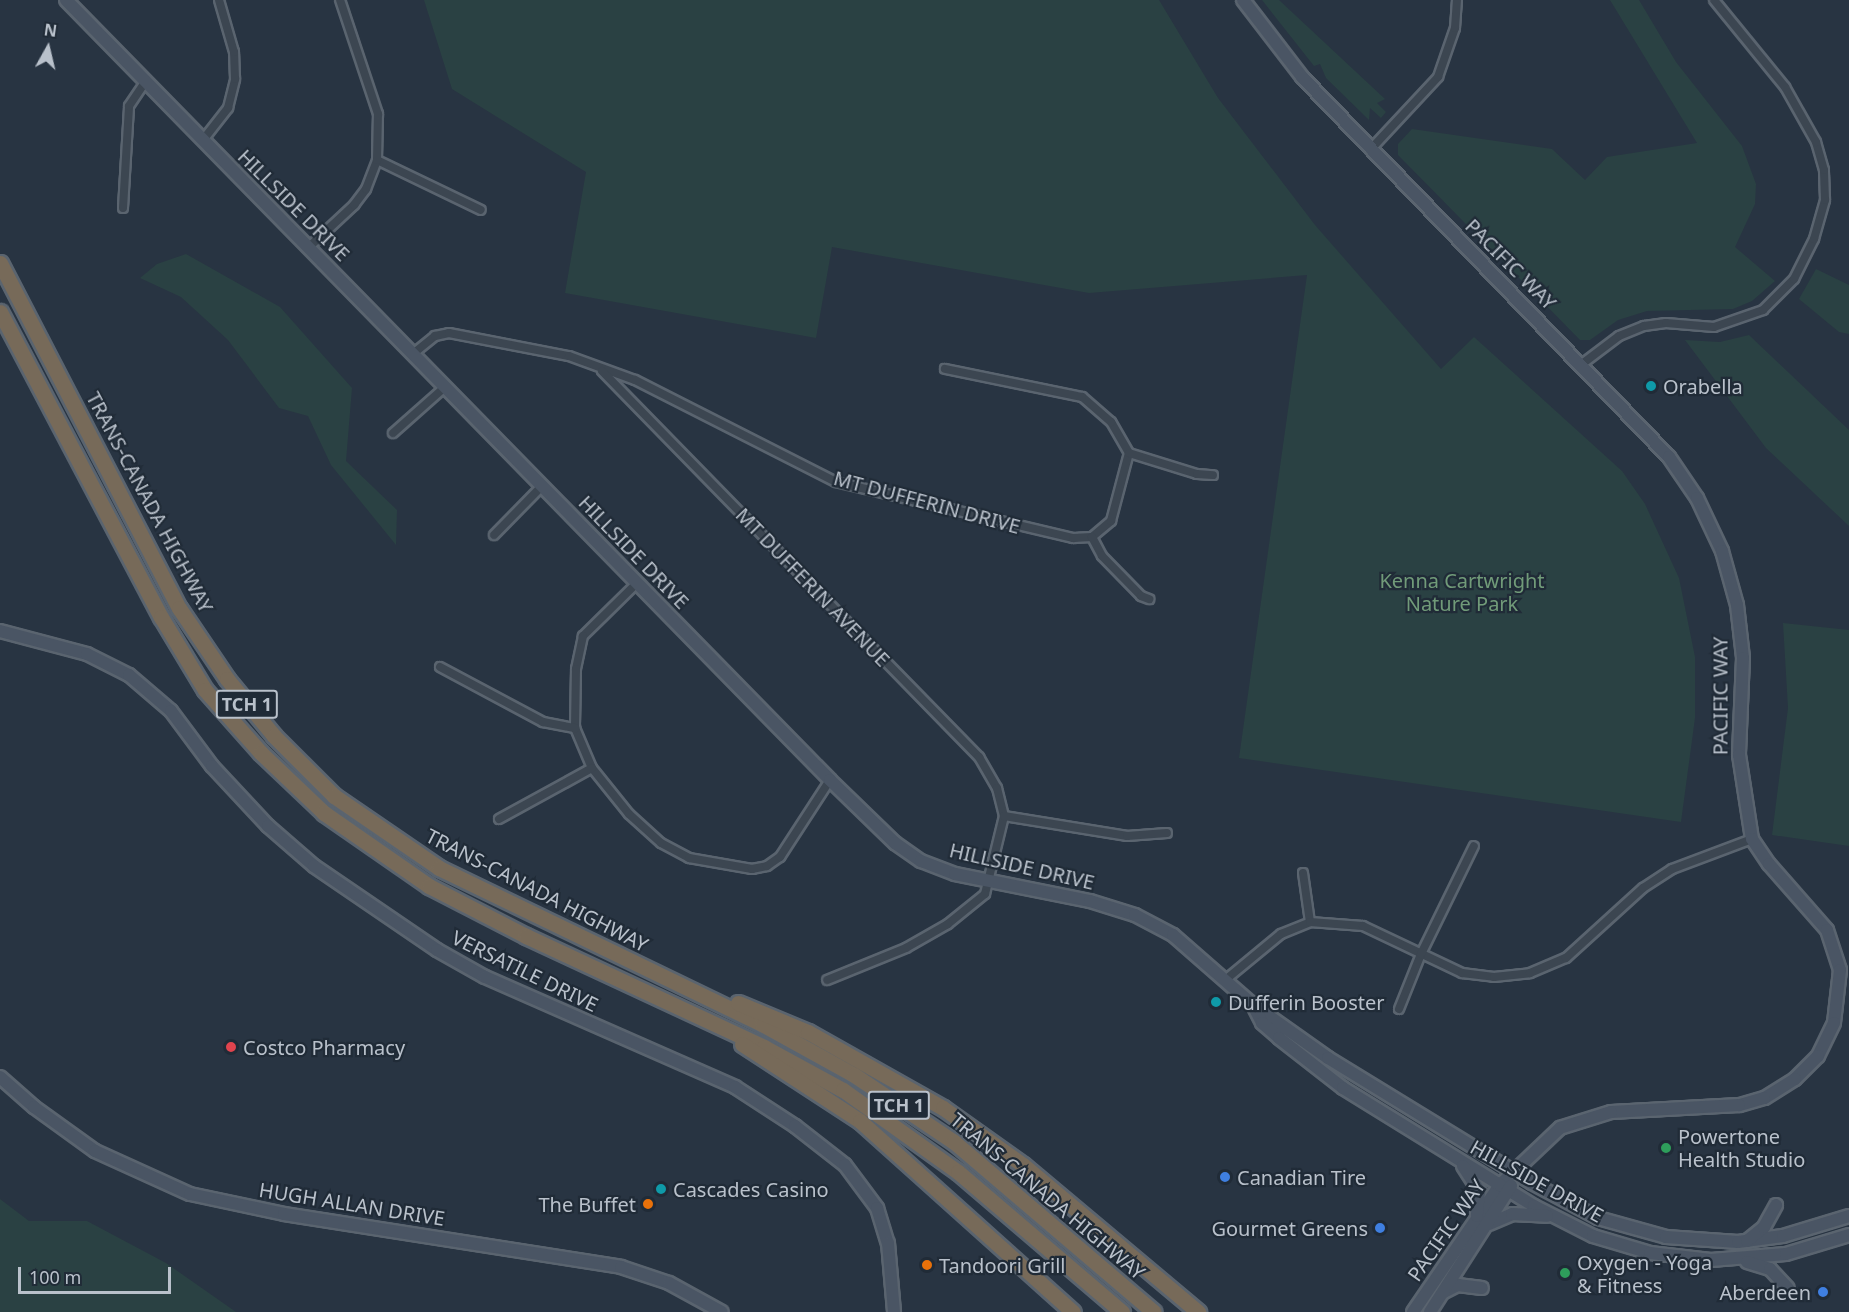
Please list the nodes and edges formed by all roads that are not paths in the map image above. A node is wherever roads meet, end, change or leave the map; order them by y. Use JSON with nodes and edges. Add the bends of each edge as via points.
{"nodes":[{"id":1,"x":66,"y":0,"type":"edge"},
{"id":2,"x":219,"y":0,"type":"edge"},
{"id":3,"x":340,"y":0,"type":"edge"},
{"id":4,"x":1243,"y":0,"type":"edge"},
{"id":5,"x":1456,"y":0,"type":"edge"},
{"id":6,"x":1714,"y":0,"type":"edge"},
{"id":7,"x":146,"y":81,"type":"junction"},
{"id":8,"x":203,"y":140,"type":"junction"},
{"id":9,"x":1370,"y":150,"type":"junction"},
{"id":10,"x":377,"y":159,"type":"junction"},
{"id":11,"x":123,"y":208,"type":"dead end"},
{"id":12,"x":481,"y":210,"type":"dead end"},
{"id":13,"x":309,"y":247,"type":"junction"},
{"id":14,"x":0,"y":263,"type":"edge"},
{"id":15,"x":0,"y":312,"type":"edge"},
{"id":16,"x":414,"y":353,"type":"junction"},
{"id":17,"x":1582,"y":364,"type":"junction"},
{"id":18,"x":945,"y":369,"type":"dead end"},
{"id":19,"x":601,"y":370,"type":"junction"},
{"id":20,"x":445,"y":387,"type":"junction"},
{"id":21,"x":393,"y":433,"type":"dead end"},
{"id":22,"x":1130,"y":453,"type":"junction"},
{"id":23,"x":1213,"y":475,"type":"dead end"},
{"id":24,"x":542,"y":486,"type":"junction"},
{"id":25,"x":494,"y":535,"type":"dead end"},
{"id":26,"x":1092,"y":537,"type":"junction"},
{"id":27,"x":637,"y":584,"type":"junction"},
{"id":28,"x":1149,"y":599,"type":"dead end"},
{"id":29,"x":0,"y":631,"type":"edge"},
{"id":30,"x":440,"y":667,"type":"dead end"},
{"id":31,"x":575,"y":728,"type":"junction"},
{"id":32,"x":592,"y":768,"type":"junction"},
{"id":33,"x":830,"y":780,"type":"junction"},
{"id":34,"x":1004,"y":816,"type":"junction"},
{"id":35,"x":499,"y":819,"type":"dead end"},
{"id":36,"x":1167,"y":832,"type":"dead end"},
{"id":37,"x":1752,"y":839,"type":"junction"},
{"id":38,"x":1474,"y":846,"type":"dead end"},
{"id":39,"x":1303,"y":873,"type":"dead end"},
{"id":40,"x":988,"y":881,"type":"junction"},
{"id":41,"x":1310,"y":922,"type":"junction"},
{"id":42,"x":1421,"y":954,"type":"junction"},
{"id":43,"x":827,"y":980,"type":"dead end"},
{"id":44,"x":1224,"y":981,"type":"junction"},
{"id":45,"x":678,"y":983,"type":"junction"},
{"id":46,"x":1253,"y":1005,"type":"junction"},
{"id":47,"x":1399,"y":1009,"type":"dead end"},
{"id":48,"x":718,"y":1025,"type":"junction"},
{"id":49,"x":0,"y":1077,"type":"edge"},
{"id":50,"x":1456,"y":1159,"type":"junction"},
{"id":51,"x":1514,"y":1173,"type":"junction"},
{"id":52,"x":1505,"y":1188,"type":"junction"},
{"id":53,"x":1776,"y":1205,"type":"dead end"},
{"id":54,"x":1552,"y":1216,"type":"junction"},
{"id":55,"x":1849,"y":1216,"type":"edge"},
{"id":56,"x":1482,"y":1222,"type":"junction"},
{"id":57,"x":1849,"y":1235,"type":"edge"},
{"id":58,"x":1746,"y":1241,"type":"junction"},
{"id":59,"x":1466,"y":1256,"type":"junction"},
{"id":60,"x":1737,"y":1260,"type":"junction"},
{"id":61,"x":1788,"y":1288,"type":"dead end"},
{"id":62,"x":1442,"y":1293,"type":"junction"},
{"id":63,"x":722,"y":1312,"type":"edge"},
{"id":64,"x":894,"y":1312,"type":"edge"},
{"id":65,"x":1073,"y":1312,"type":"edge"},
{"id":66,"x":1122,"y":1312,"type":"edge"},
{"id":67,"x":1154,"y":1312,"type":"edge"},
{"id":68,"x":1198,"y":1312,"type":"edge"},
{"id":69,"x":1413,"y":1312,"type":"edge"},
{"id":70,"x":1430,"y":1312,"type":"edge"}],
"edges":[{"from":1,"to":7,"type":"street","name":"HILLSIDE DRIVE"},
{"from":2,"to":8,"type":"street","via":[[234,52],[235,79],[228,108]]},
{"from":3,"to":10,"type":"street","via":[[378,114]]},
{"from":4,"to":9,"type":"street","name":"PACIFIC WAY","via":[[1274,44]]},
{"from":5,"to":9,"type":"street","via":[[1453,37],[1438,77]]},
{"from":6,"to":17,"type":"street","via":[[1785,87],[1816,142],[1824,170],[1825,200],[1814,240],[1794,279],[1763,310],[1714,327],[1666,323],[1644,326],[1619,336]]},
{"from":7,"to":8,"type":"street","name":"HILLSIDE DRIVE"},
{"from":7,"to":11,"type":"street","via":[[129,106]]},
{"from":8,"to":13,"type":"street","name":"HILLSIDE DRIVE"},
{"from":9,"to":17,"type":"street","name":"PACIFIC WAY"},
{"from":10,"to":12,"type":"street"},
{"from":10,"to":13,"type":"street","via":[[366,189],[354,205]]},
{"from":13,"to":16,"type":"street","name":"HILLSIDE DRIVE"},
{"from":14,"to":45,"type":"highway","name":"TRANS-CANADA HIGHWAY","number":"TCH 1","via":[[179,608],[226,679],[274,736],[334,796],[439,868]]},
{"from":15,"to":48,"type":"highway","name":"TRANS-CANADA HIGHWAY","number":"TCH 1","via":[[161,617],[205,690],[261,753],[324,813],[429,886],[526,936]]},
{"from":16,"to":19,"type":"street","name":"MT DUFFERIN DRIVE","via":[[435,336],[449,333],[569,356]]},
{"from":16,"to":20,"type":"street","name":"HILLSIDE DRIVE"},
{"from":17,"to":37,"type":"street","name":"PACIFIC WAY","via":[[1670,457],[1697,498],[1722,550],[1737,605],[1743,658],[1739,755]]},
{"from":18,"to":22,"type":"street","via":[[1082,397],[1111,422]]},
{"from":19,"to":26,"type":"street","name":"MT DUFFERIN DRIVE","via":[[636,380],[836,482],[1073,538]]},
{"from":19,"to":34,"type":"street","name":"MT DUFFERIN AVENUE","via":[[979,757],[998,788]]},
{"from":20,"to":21,"type":"street"},
{"from":20,"to":24,"type":"street","name":"HILLSIDE DRIVE"},
{"from":22,"to":23,"type":"street","via":[[1197,474]]},
{"from":22,"to":26,"type":"street","via":[[1111,521]]},
{"from":24,"to":25,"type":"street"},
{"from":24,"to":27,"type":"street","name":"HILLSIDE DRIVE"},
{"from":26,"to":28,"type":"street","via":[[1102,556],[1141,596]]},
{"from":27,"to":31,"type":"street","via":[[584,636],[576,669]]},
{"from":27,"to":33,"type":"street","name":"HILLSIDE DRIVE"},
{"from":29,"to":64,"type":"street","name":"VERSATILE DRIVE","via":[[87,654],[129,675],[171,711],[218,774],[275,833],[349,892],[437,950],[485,977],[735,1087],[795,1126],[845,1165],[876,1208],[888,1244]]},
{"from":30,"to":31,"type":"street","via":[[543,722]]},
{"from":31,"to":32,"type":"street"},
{"from":32,"to":33,"type":"street","via":[[629,814],[661,843],[689,858],[752,868],[767,866],[780,857]]},
{"from":32,"to":35,"type":"street"},
{"from":33,"to":40,"type":"street","name":"HILLSIDE DRIVE","via":[[895,843],[921,861]]},
{"from":34,"to":36,"type":"street","via":[[1127,836]]},
{"from":34,"to":40,"type":"street"},
{"from":37,"to":42,"type":"street","via":[[1672,869],[1643,888],[1566,958],[1530,973],[1494,977],[1462,973]]},
{"from":37,"to":51,"type":"street","name":"PACIFIC WAY","via":[[1768,864],[1816,914],[1835,948],[1840,970],[1838,1008],[1818,1056],[1782,1089],[1738,1105],[1590,1115],[1560,1128],[1532,1150]]},
{"from":38,"to":42,"type":"street"},
{"from":39,"to":41,"type":"street"},
{"from":40,"to":43,"type":"street","via":[[985,894],[948,924],[906,948]]},
{"from":40,"to":44,"type":"street","name":"HILLSIDE DRIVE","via":[[1135,915],[1173,935]]},
{"from":41,"to":42,"type":"street","via":[[1363,927]]},
{"from":41,"to":44,"type":"street","via":[[1281,934]]},
{"from":42,"to":47,"type":"street"},
{"from":44,"to":46,"type":"street","name":"HILLSIDE DRIVE"},
{"from":45,"to":67,"type":"highway","name":"TRANS-CANADA HIGHWAY","number":"TCH 1","via":[[801,1044],[937,1130]]},
{"from":45,"to":68,"type":"highway","via":[[756,1009],[808,1032],[934,1102],[1023,1165]]},
{"from":46,"to":50,"type":"street","name":"HILLSIDE DRIVE","via":[[1263,1023],[1319,1071]]},
{"from":46,"to":51,"type":"street","name":"HILLSIDE DRIVE","via":[[1354,1076]]},
{"from":48,"to":65,"type":"highway","via":[[758,1056],[802,1080],[860,1121]]},
{"from":48,"to":66,"type":"highway","name":"TRANS-CANADA HIGHWAY","number":"TCH 1","via":[[843,1090],[904,1131],[965,1177]]},
{"from":49,"to":63,"type":"street","name":"HUGH ALLAN DRIVE","via":[[33,1107],[95,1151],[190,1194],[284,1214],[621,1267],[669,1283]]},
{"from":50,"to":52,"type":"street","name":"HILLSIDE DRIVE"},
{"from":50,"to":56,"type":"street","via":[[1479,1191]]},
{"from":51,"to":52,"type":"street","name":"PACIFIC WAY"},
{"from":51,"to":58,"type":"street","name":"HILLSIDE DRIVE","via":[[1578,1209],[1619,1226],[1686,1240]]},
{"from":52,"to":54,"type":"street","name":"HILLSIDE DRIVE"},
{"from":52,"to":56,"type":"street","name":"PACIFIC WAY"},
{"from":53,"to":58,"type":"street","via":[[1764,1227]]},
{"from":54,"to":56,"type":"street","via":[[1512,1214]]},
{"from":54,"to":60,"type":"street","name":"HILLSIDE DRIVE","via":[[1636,1250],[1685,1259]]},
{"from":55,"to":58,"type":"street","name":"HILLSIDE DRIVE","via":[[1791,1234]]},
{"from":56,"to":59,"type":"street","name":"PACIFIC WAY"},
{"from":56,"to":69,"type":"street","name":"PACIFIC WAY"},
{"from":57,"to":60,"type":"street","name":"HILLSIDE DRIVE","via":[[1786,1254]]},
{"from":59,"to":62,"type":"street","name":"PACIFIC WAY"},
{"from":59,"to":62,"type":"street","via":[[1466,1275],[1482,1288],[1458,1285]]},
{"from":60,"to":61,"type":"street","via":[[1770,1269]]},
{"from":62,"to":70,"type":"street","name":"PACIFIC WAY"}]}
